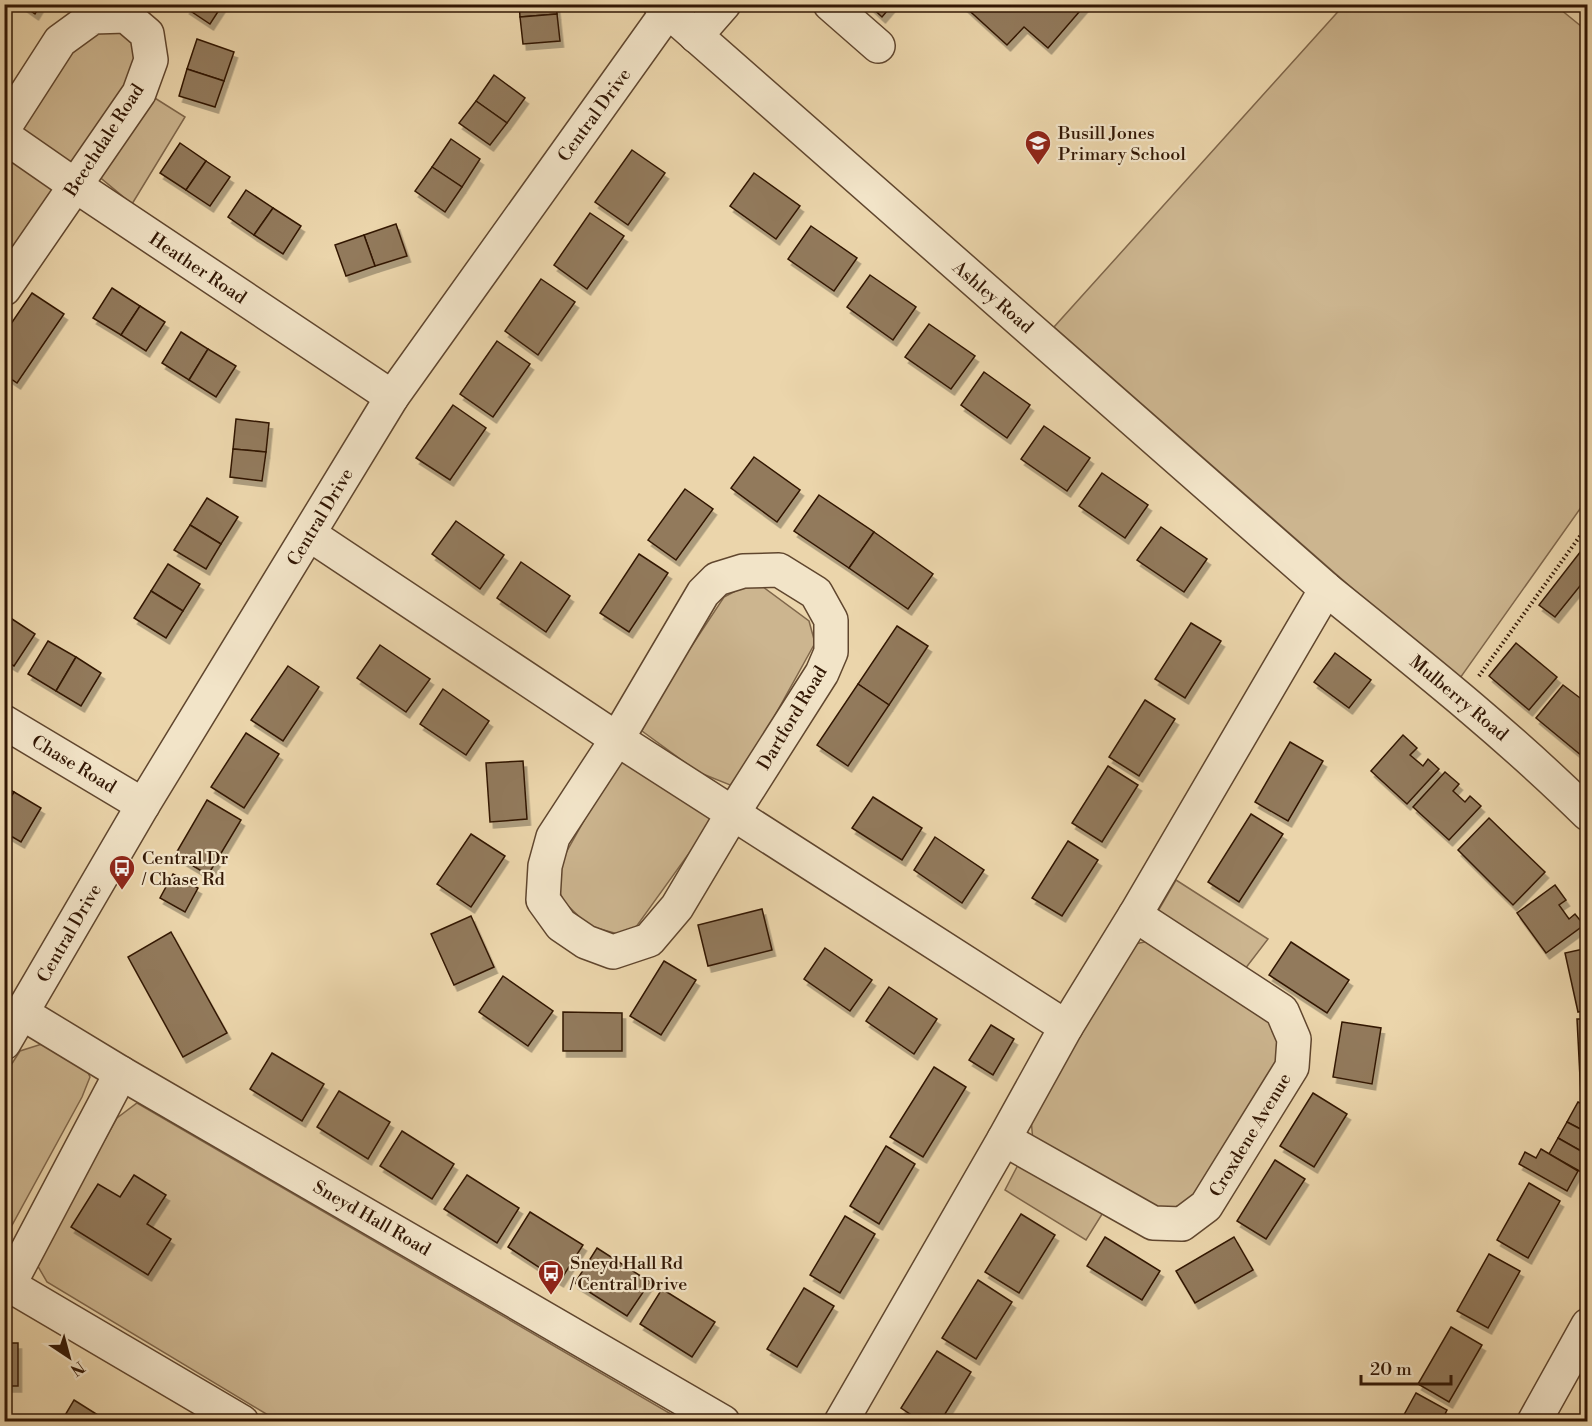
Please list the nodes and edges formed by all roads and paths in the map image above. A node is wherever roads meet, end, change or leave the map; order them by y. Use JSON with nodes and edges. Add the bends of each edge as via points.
{"nodes":[{"id":1,"x":724,"y":4,"type":"edge"},
{"id":2,"x":830,"y":4,"type":"edge"},
{"id":3,"x":1573,"y":4,"type":"edge"},
{"id":4,"x":664,"y":8,"type":"edge"},
{"id":5,"x":1587,"y":16,"type":"edge"},
{"id":6,"x":696,"y":36,"type":"junction"},
{"id":7,"x":878,"y":46,"type":"dead end"},
{"id":8,"x":4,"y":128,"type":"edge"},
{"id":9,"x":4,"y":136,"type":"edge"},
{"id":10,"x":76,"y":186,"type":"junction"},
{"id":11,"x":4,"y":289,"type":"edge"},
{"id":12,"x":392,"y":398,"type":"junction"},
{"id":13,"x":1587,"y":525,"type":"edge"},
{"id":14,"x":309,"y":534,"type":"junction"},
{"id":15,"x":1326,"y":589,"type":"junction"},
{"id":16,"x":1462,"y":700,"type":"junction"},
{"id":17,"x":4,"y":722,"type":"edge"},
{"id":18,"x":617,"y":739,"type":"junction"},
{"id":19,"x":143,"y":805,"type":"junction"},
{"id":20,"x":733,"y":813,"type":"junction"},
{"id":21,"x":1587,"y":814,"type":"edge"},
{"id":22,"x":1135,"y":915,"type":"junction"},
{"id":23,"x":22,"y":1013,"type":"junction"},
{"id":24,"x":1066,"y":1027,"type":"junction"},
{"id":25,"x":4,"y":1043,"type":"edge"},
{"id":26,"x":121,"y":1073,"type":"junction"},
{"id":27,"x":1004,"y":1139,"type":"junction"},
{"id":28,"x":7,"y":1283,"type":"edge"},
{"id":29,"x":1587,"y":1325,"type":"edge"},
{"id":30,"x":242,"y":1422,"type":"edge"},
{"id":31,"x":723,"y":1422,"type":"edge"},
{"id":32,"x":841,"y":1422,"type":"edge"},
{"id":33,"x":1534,"y":1422,"type":"edge"}],
"edges":[{"from":1,"to":6,"type":"street"},
{"from":2,"to":7,"type":"street"},
{"from":3,"to":5,"type":"path"},
{"from":4,"to":6,"type":"street","name":"Ashley Road"},
{"from":4,"to":12,"type":"street","name":"Central Drive"},
{"from":6,"to":15,"type":"street","name":"Ashley Road"},
{"from":8,"to":10,"type":"street","name":"Beechdale Road","via":[[60,41],[93,17],[126,16],[147,34],[151,60],[139,93]]},
{"from":9,"to":10,"type":"street","name":"Heather Road"},
{"from":10,"to":11,"type":"street","name":"Beechdale Road"},
{"from":10,"to":12,"type":"street","name":"Heather Road"},
{"from":12,"to":14,"type":"street","name":"Central Drive"},
{"from":13,"to":16,"type":"path"},
{"from":14,"to":18,"type":"street"},
{"from":14,"to":19,"type":"street","name":"Central Drive"},
{"from":15,"to":16,"type":"street","name":"Mulberry Road"},
{"from":15,"to":22,"type":"street"},
{"from":16,"to":21,"type":"street","name":"Mulberry Road"},
{"from":17,"to":19,"type":"street","name":"Chase Road"},
{"from":18,"to":20,"type":"street"},
{"from":18,"to":20,"type":"street","name":"Dartford Road","via":[[553,837],[545,866],[543,900],[561,925],[586,942],[614,952],[649,940],[677,907]]},
{"from":18,"to":20,"type":"street","name":"Dartford Road","via":[[703,593],[717,579],[743,571],[779,570],[816,593],[831,620],[831,652],[822,673]]},
{"from":19,"to":23,"type":"street","name":"Central Drive"},
{"from":20,"to":24,"type":"street"},
{"from":22,"to":24,"type":"street"},
{"from":22,"to":27,"type":"street","name":"Croxdene Avenue","via":[[1282,1011],[1293,1039],[1292,1067],[1206,1206],[1182,1224],[1153,1223]]},
{"from":23,"to":25,"type":"street","name":"Central Drive"},
{"from":23,"to":26,"type":"street","name":"Sneyd Hall Road"},
{"from":24,"to":27,"type":"street"},
{"from":26,"to":28,"type":"street"},
{"from":26,"to":31,"type":"street","name":"Sneyd Hall Road"},
{"from":27,"to":32,"type":"street"},
{"from":28,"to":30,"type":"street"},
{"from":29,"to":33,"type":"street"}]}
